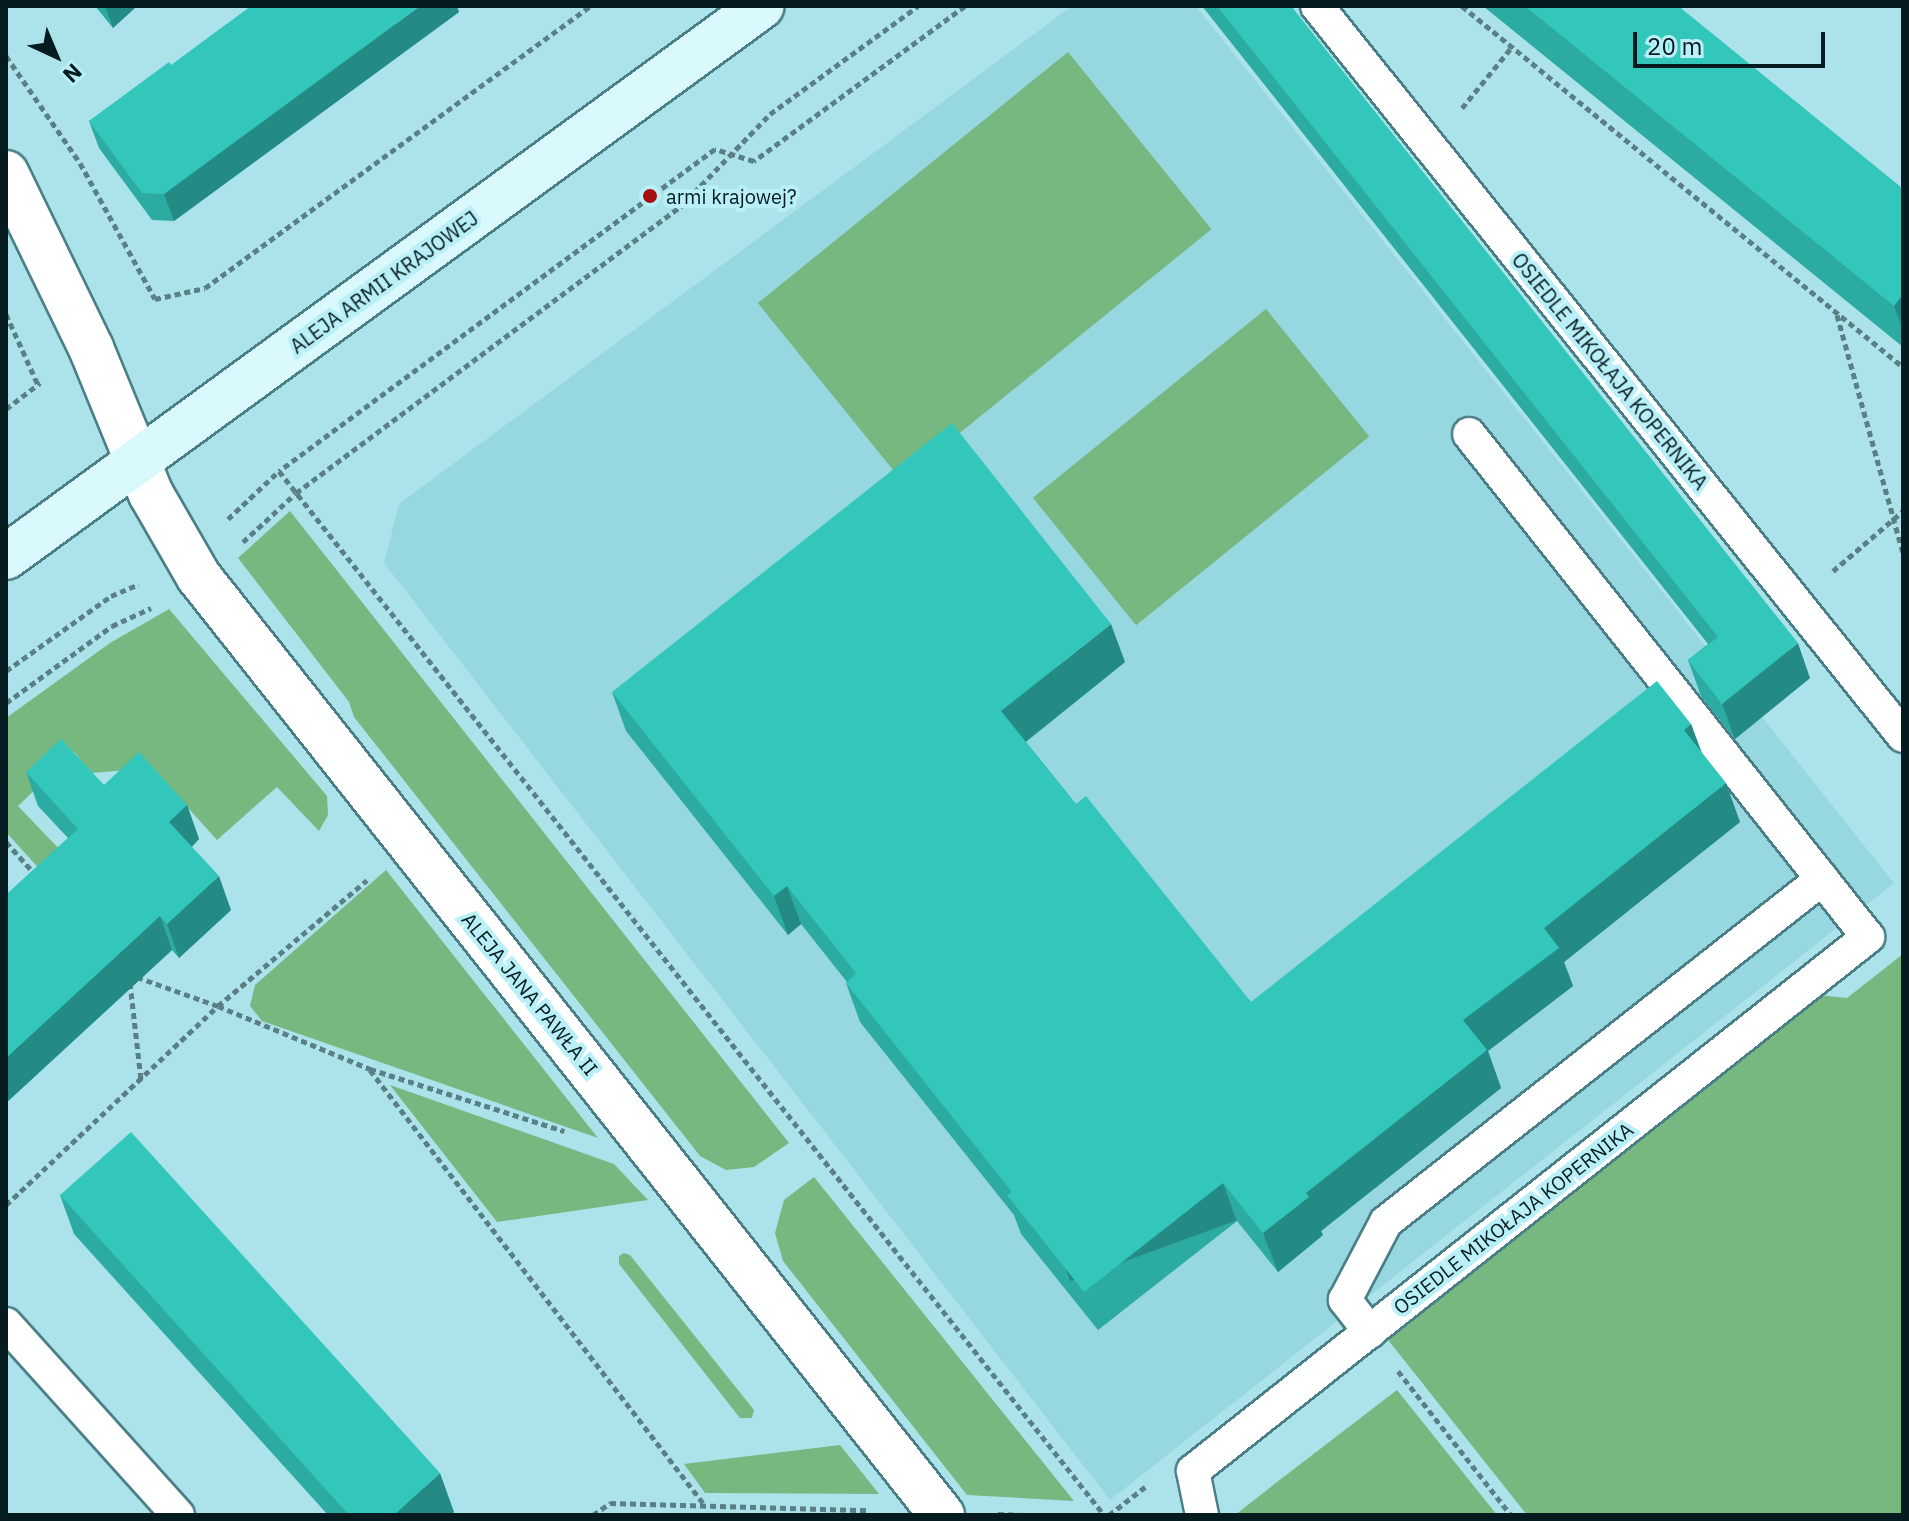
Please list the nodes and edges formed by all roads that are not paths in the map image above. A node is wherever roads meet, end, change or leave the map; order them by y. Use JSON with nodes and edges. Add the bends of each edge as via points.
{"nodes":[{"id":1,"x":762,"y":6,"type":"edge"},
{"id":2,"x":1317,"y":6,"type":"edge"},
{"id":3,"x":6,"y":173,"type":"edge"},
{"id":4,"x":1469,"y":434,"type":"dead end"},
{"id":5,"x":137,"y":461,"type":"junction"},
{"id":6,"x":6,"y":557,"type":"edge"},
{"id":7,"x":1903,"y":736,"type":"edge"},
{"id":8,"x":1822,"y":879,"type":"junction"},
{"id":9,"x":6,"y":1324,"type":"edge"},
{"id":10,"x":1369,"y":1332,"type":"junction"},
{"id":11,"x":941,"y":1514,"type":"edge"},
{"id":12,"x":178,"y":1515,"type":"edge"},
{"id":13,"x":1202,"y":1515,"type":"edge"}],
"edges":[{"from":1,"to":5,"type":"main road","name":"ALEJA ARMII KRAJOWEJ"},
{"from":2,"to":7,"type":"lane","name":"OSIEDLE MIKOŁAJA KOPERNIKA"},
{"from":3,"to":5,"type":"street","name":"ALEJA JANA PAWŁA II","via":[[91,348]]},
{"from":4,"to":8,"type":"lane"},
{"from":5,"to":6,"type":"main road","name":"ALEJA ARMII KRAJOWEJ"},
{"from":5,"to":11,"type":"street","name":"ALEJA JANA PAWŁA II","via":[[199,577]]},
{"from":8,"to":10,"type":"lane","via":[[1386,1222],[1345,1300]]},
{"from":8,"to":10,"type":"lane","name":"OSIEDLE MIKOŁAJA KOPERNIKA","via":[[1868,937]]},
{"from":9,"to":12,"type":"lane"},
{"from":10,"to":13,"type":"lane","name":"OSIEDLE MIKOŁAJA KOPERNIKA","via":[[1193,1471]]}]}
